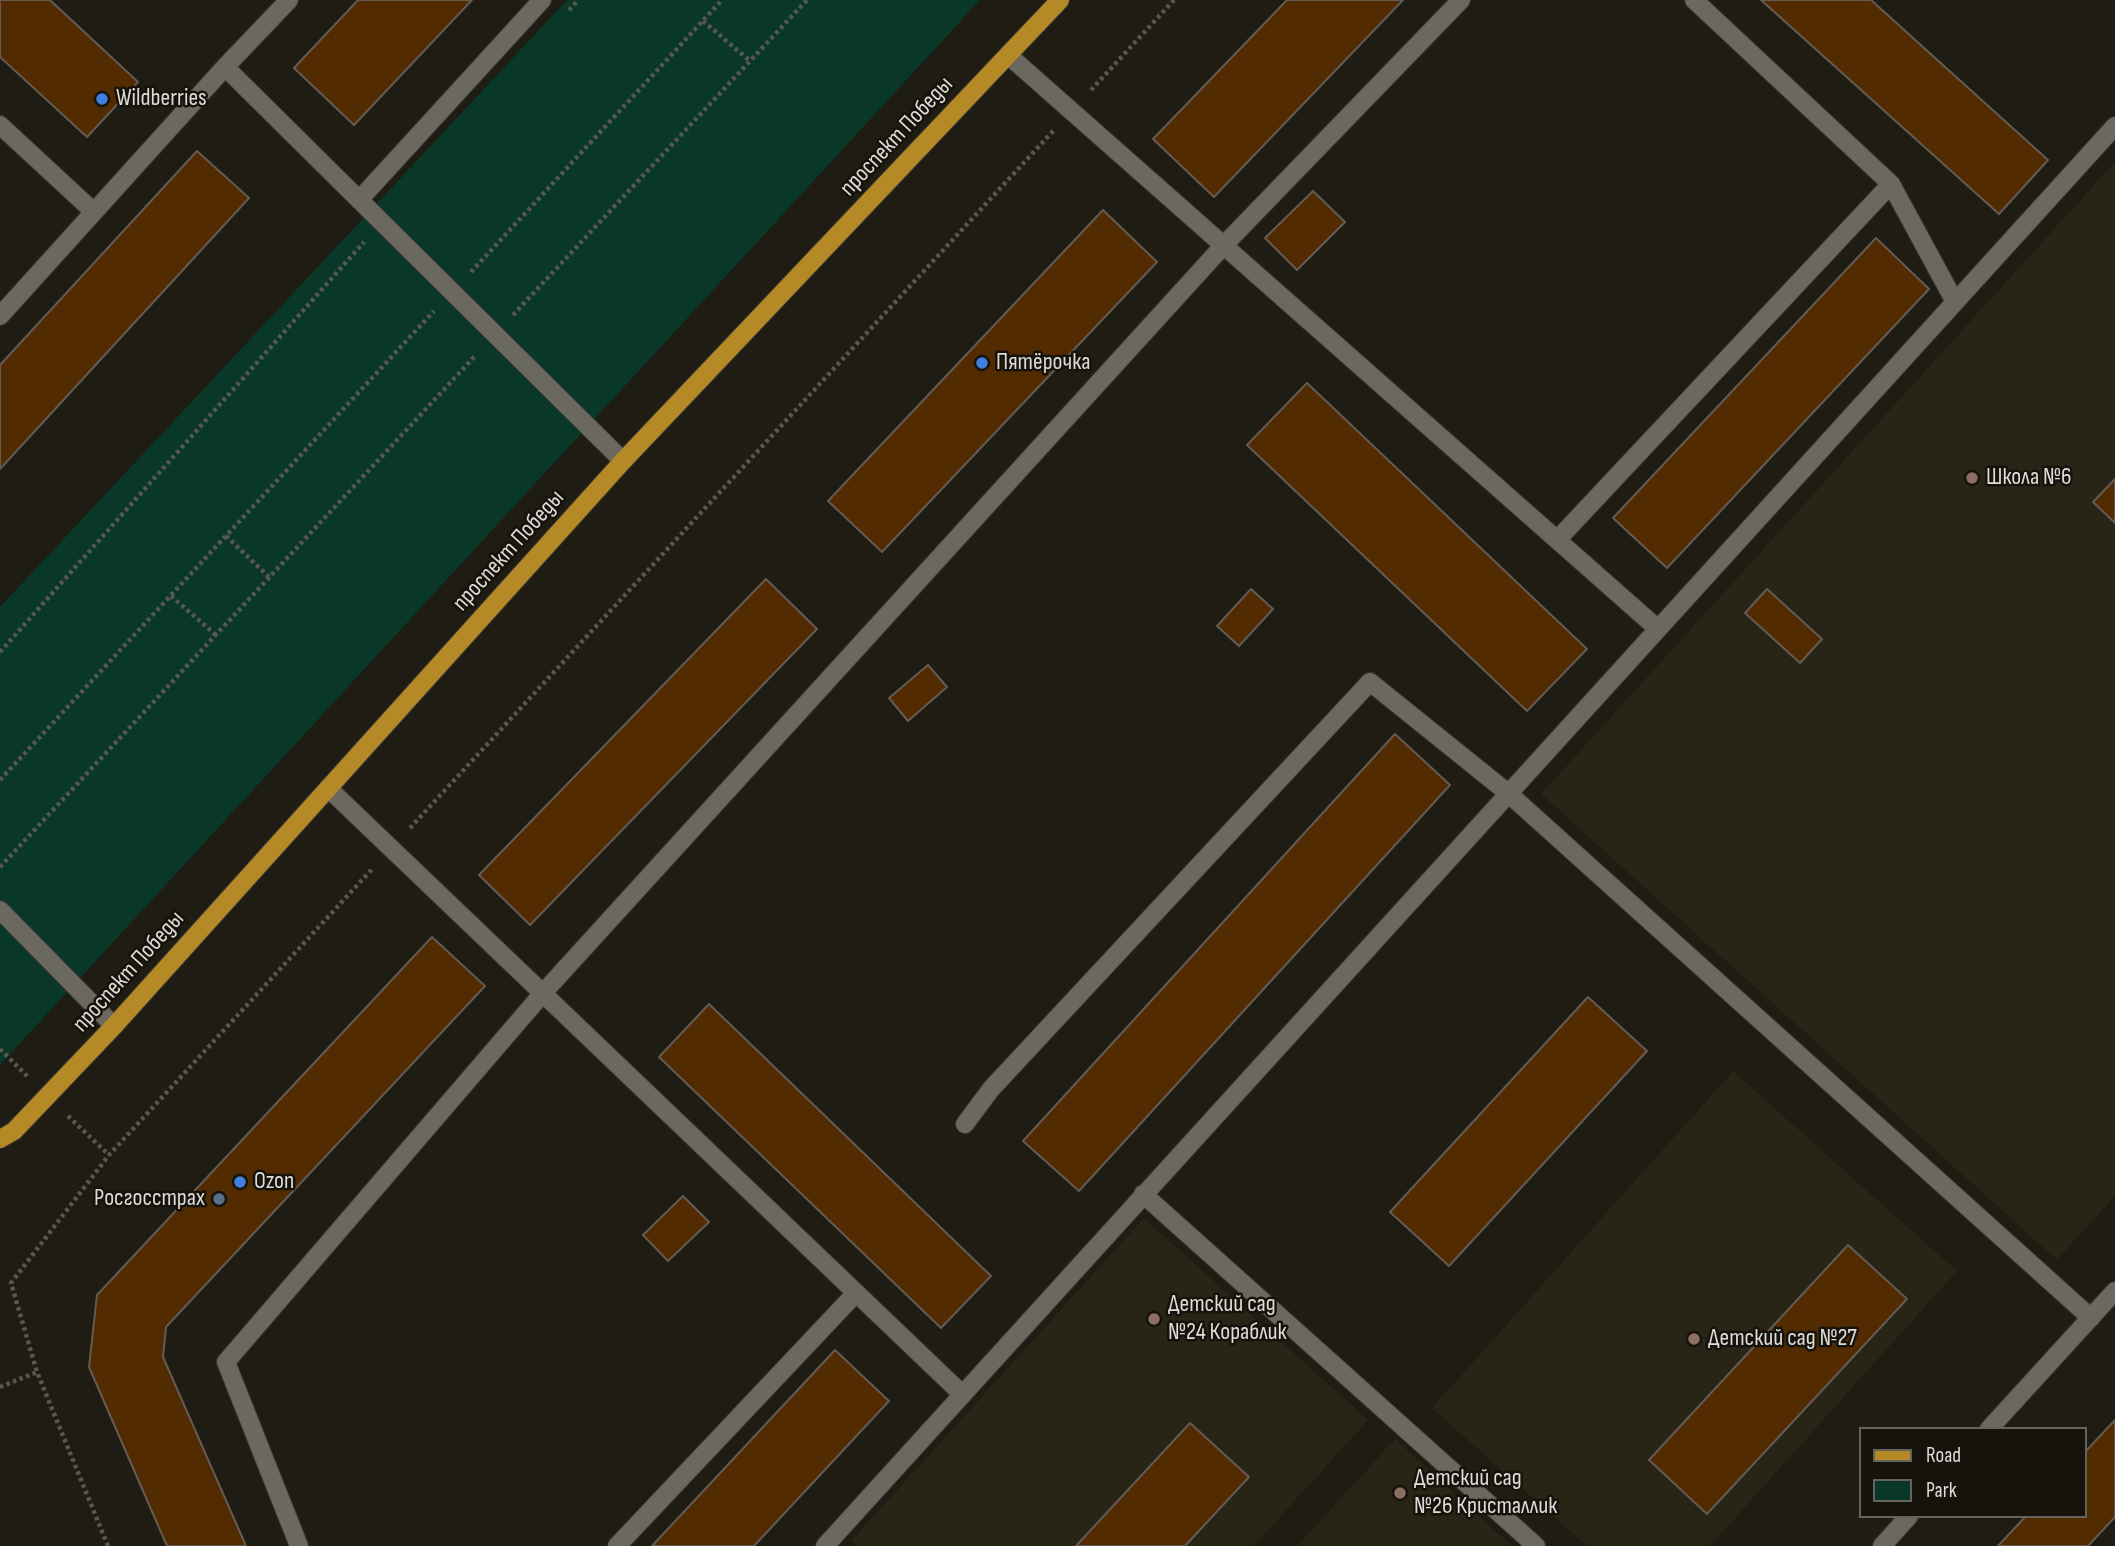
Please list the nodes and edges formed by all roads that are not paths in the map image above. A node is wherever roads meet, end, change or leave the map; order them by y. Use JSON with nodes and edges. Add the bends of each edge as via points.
{"nodes":[{"id":1,"x":289,"y":0,"type":"edge"},
{"id":2,"x":542,"y":0,"type":"edge"},
{"id":3,"x":1060,"y":0,"type":"edge"},
{"id":4,"x":1461,"y":0,"type":"edge"},
{"id":5,"x":1694,"y":0,"type":"edge"},
{"id":6,"x":1008,"y":55,"type":"junction"},
{"id":7,"x":225,"y":67,"type":"junction"},
{"id":8,"x":0,"y":125,"type":"edge"},
{"id":9,"x":2115,"y":126,"type":"edge"},
{"id":10,"x":1891,"y":184,"type":"junction"},
{"id":11,"x":359,"y":200,"type":"junction"},
{"id":12,"x":94,"y":212,"type":"junction"},
{"id":13,"x":1224,"y":245,"type":"junction"},
{"id":14,"x":1955,"y":302,"type":"junction"},
{"id":15,"x":0,"y":316,"type":"edge"},
{"id":16,"x":623,"y":461,"type":"junction"},
{"id":17,"x":1558,"y":540,"type":"junction"},
{"id":18,"x":1658,"y":629,"type":"junction"},
{"id":19,"x":328,"y":788,"type":"junction"},
{"id":20,"x":1508,"y":793,"type":"junction"},
{"id":21,"x":0,"y":910,"type":"edge"},
{"id":22,"x":543,"y":993,"type":"junction"},
{"id":23,"x":114,"y":1026,"type":"junction"},
{"id":24,"x":965,"y":1124,"type":"dead end"},
{"id":25,"x":0,"y":1139,"type":"edge"},
{"id":26,"x":1143,"y":1194,"type":"junction"},
{"id":27,"x":2115,"y":1291,"type":"edge"},
{"id":28,"x":856,"y":1293,"type":"junction"},
{"id":29,"x":2091,"y":1318,"type":"junction"},
{"id":30,"x":962,"y":1394,"type":"junction"},
{"id":31,"x":1991,"y":1427,"type":"edge"},
{"id":32,"x":1907,"y":1518,"type":"edge"},
{"id":33,"x":828,"y":1545,"type":"edge"},
{"id":34,"x":299,"y":1546,"type":"edge"},
{"id":35,"x":617,"y":1546,"type":"edge"},
{"id":36,"x":1536,"y":1546,"type":"edge"},
{"id":37,"x":1882,"y":1546,"type":"edge"}],
"edges":[{"from":1,"to":7,"type":"lane"},
{"from":2,"to":11,"type":"lane"},
{"from":3,"to":6,"type":"main road","name":"проспект Победы"},
{"from":4,"to":13,"type":"lane"},
{"from":5,"to":10,"type":"lane"},
{"from":6,"to":13,"type":"lane"},
{"from":6,"to":16,"type":"main road","name":"проспект Победы"},
{"from":7,"to":11,"type":"lane"},
{"from":7,"to":12,"type":"lane"},
{"from":8,"to":12,"type":"lane"},
{"from":9,"to":14,"type":"lane"},
{"from":10,"to":14,"type":"lane"},
{"from":10,"to":17,"type":"lane"},
{"from":11,"to":16,"type":"lane"},
{"from":12,"to":15,"type":"lane"},
{"from":13,"to":17,"type":"lane"},
{"from":13,"to":22,"type":"lane"},
{"from":14,"to":18,"type":"lane"},
{"from":16,"to":19,"type":"main road","name":"проспект Победы"},
{"from":17,"to":18,"type":"lane"},
{"from":18,"to":20,"type":"lane"},
{"from":19,"to":22,"type":"lane"},
{"from":19,"to":23,"type":"main road","name":"проспект Победы"},
{"from":20,"to":24,"type":"lane","via":[[1370,682],[991,1089]]},
{"from":20,"to":26,"type":"lane"},
{"from":20,"to":29,"type":"lane"},
{"from":21,"to":23,"type":"lane"},
{"from":22,"to":28,"type":"lane"},
{"from":22,"to":34,"type":"lane","via":[[226,1362]]},
{"from":23,"to":25,"type":"main road","name":"проспект Победы","via":[[14,1131]]},
{"from":26,"to":30,"type":"lane"},
{"from":26,"to":36,"type":"lane"},
{"from":27,"to":29,"type":"lane"},
{"from":28,"to":30,"type":"lane"},
{"from":28,"to":35,"type":"lane"},
{"from":29,"to":31,"type":"lane"},
{"from":30,"to":33,"type":"lane"},
{"from":32,"to":37,"type":"lane"}]}
